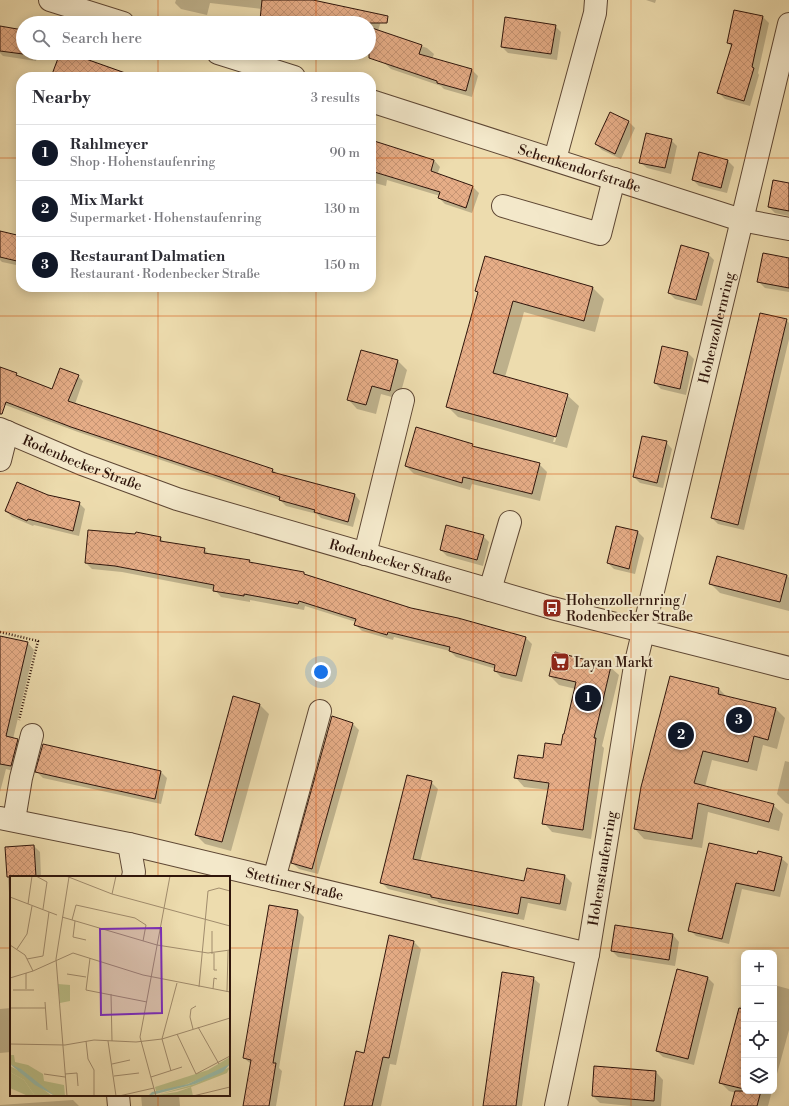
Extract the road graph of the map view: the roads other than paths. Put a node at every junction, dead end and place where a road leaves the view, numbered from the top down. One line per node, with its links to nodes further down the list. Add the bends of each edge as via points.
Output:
1 (50, 0): 3 (street)
2 (596, 0): 8 (street, via 593,20)
3 (101, 16)
4 (789, 24): 11 (street, Hohenzollernring)
5 (240, 60): 6 (street)
6 (278, 72)
7 (376, 103): 8 (street, Schenkendorfstraße)
8 (555, 160): 9 (street, Schenkendorfstraße)
9 (614, 179): 10 (street, via 600,234); 11 (street, Schenkendorfstraße)
10 (503, 206)
11 (741, 220): 12 (street, Schenkendorfstraße); 19 (street, Hohenzollernring)
12 (789, 229)
13 (403, 400): 17 (street)
14 (4, 431): 15 (street); 17 (street, Rodenbecker Straße, via 82,464 177,499)
15 (0, 460)
16 (510, 522): 18 (street)
17 (365, 554): 18 (street, Rodenbecker Straße)
18 (490, 590): 19 (street, Rodenbecker Straße)
19 (643, 631): 20 (street, Rodenbecker Straße); 27 (street, Hohenstaufenring, via 635,666)
20 (789, 668)
21 (320, 711): 26 (street)
22 (25, 730): 23 (street, via 20,778)
23 (7, 819): 24 (street, Stettiner Straße)
24 (129, 844): 25 (street); 26 (street, Stettiner Straße)
25 (133, 876)
26 (274, 879): 27 (street, Stettiner Straße)
27 (588, 954): 30 (street, Hohenstaufenring)
28 (118, 1096): 29 (street)
29 (119, 1106)
30 (556, 1106)

